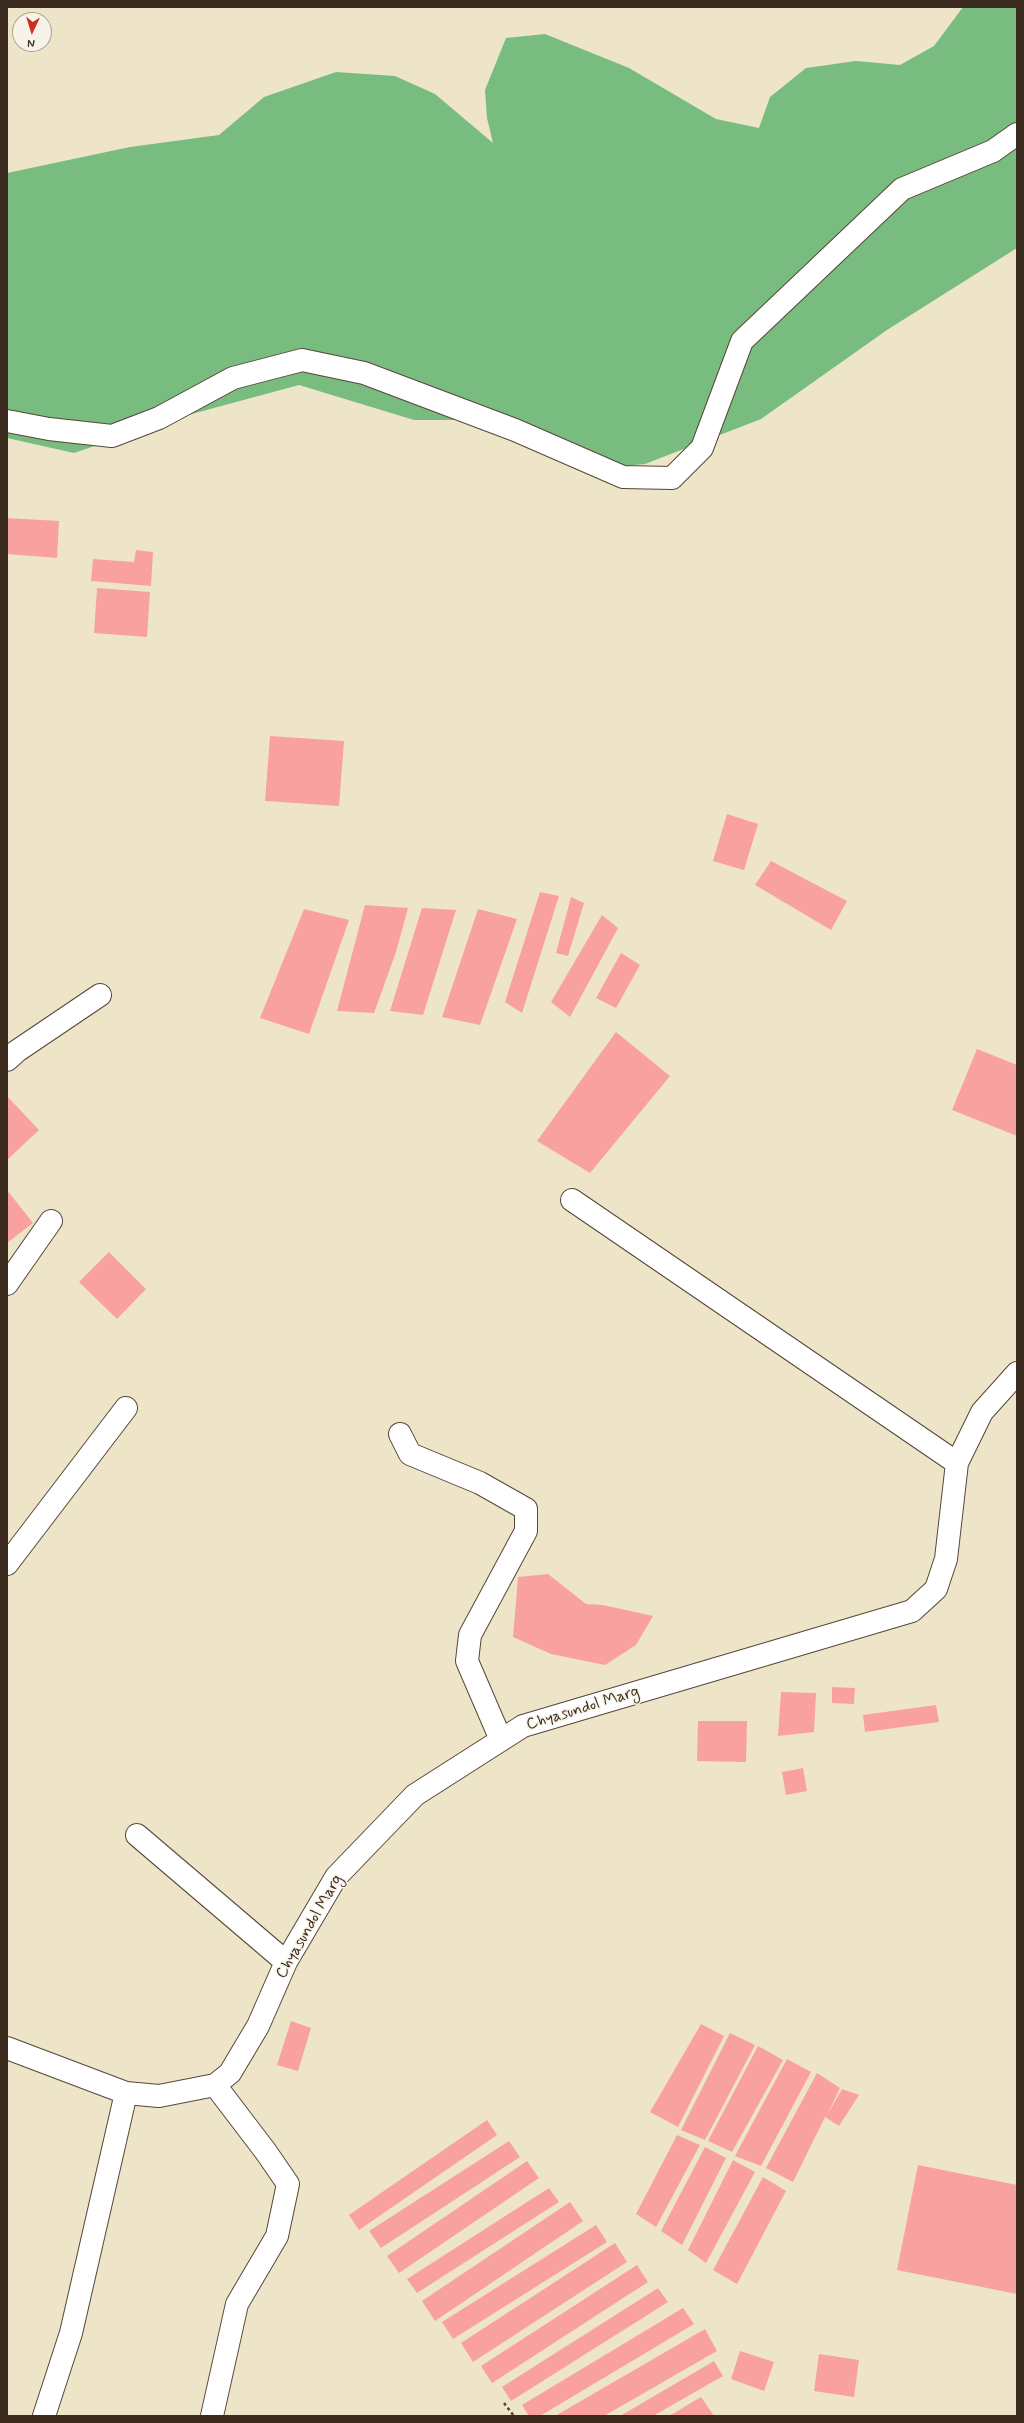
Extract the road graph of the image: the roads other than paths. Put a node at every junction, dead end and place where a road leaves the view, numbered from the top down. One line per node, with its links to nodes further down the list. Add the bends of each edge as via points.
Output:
1 (1017, 134): 2 (street, via 994,151 902,189 742,341 702,448 672,478 623,477 515,430 364,373 302,360 233,378 159,418 112,436)
2 (7, 421)
3 (100, 995): 4 (street)
4 (7, 1060)
5 (572, 1200): 11 (street)
6 (50, 1221): 7 (street)
7 (7, 1284)
8 (1017, 1373): 11 (street, Chyasundol Marg, via 982,1412)
9 (126, 1408): 12 (street)
10 (400, 1434): 13 (street, via 410,1454 480,1483 526,1509 526,1531 470,1636 467,1661)
11 (957, 1463): 13 (street, Chyasundol Marg, via 946,1559 936,1589 912,1611 523,1726)
12 (7, 1564)
13 (501, 1740): 15 (street, Chyasundol Marg, via 415,1795 336,1877)
14 (137, 1835): 15 (street)
15 (286, 1962): 17 (street, Chyasundol Marg, via 258,2026 230,2073)
16 (7, 2048): 18 (street)
17 (216, 2085): 18 (street, via 159,2096); 20 (street, via 288,2184 277,2236 237,2304)
18 (126, 2093): 19 (street, via 71,2332)
19 (44, 2416)
20 (212, 2416)

